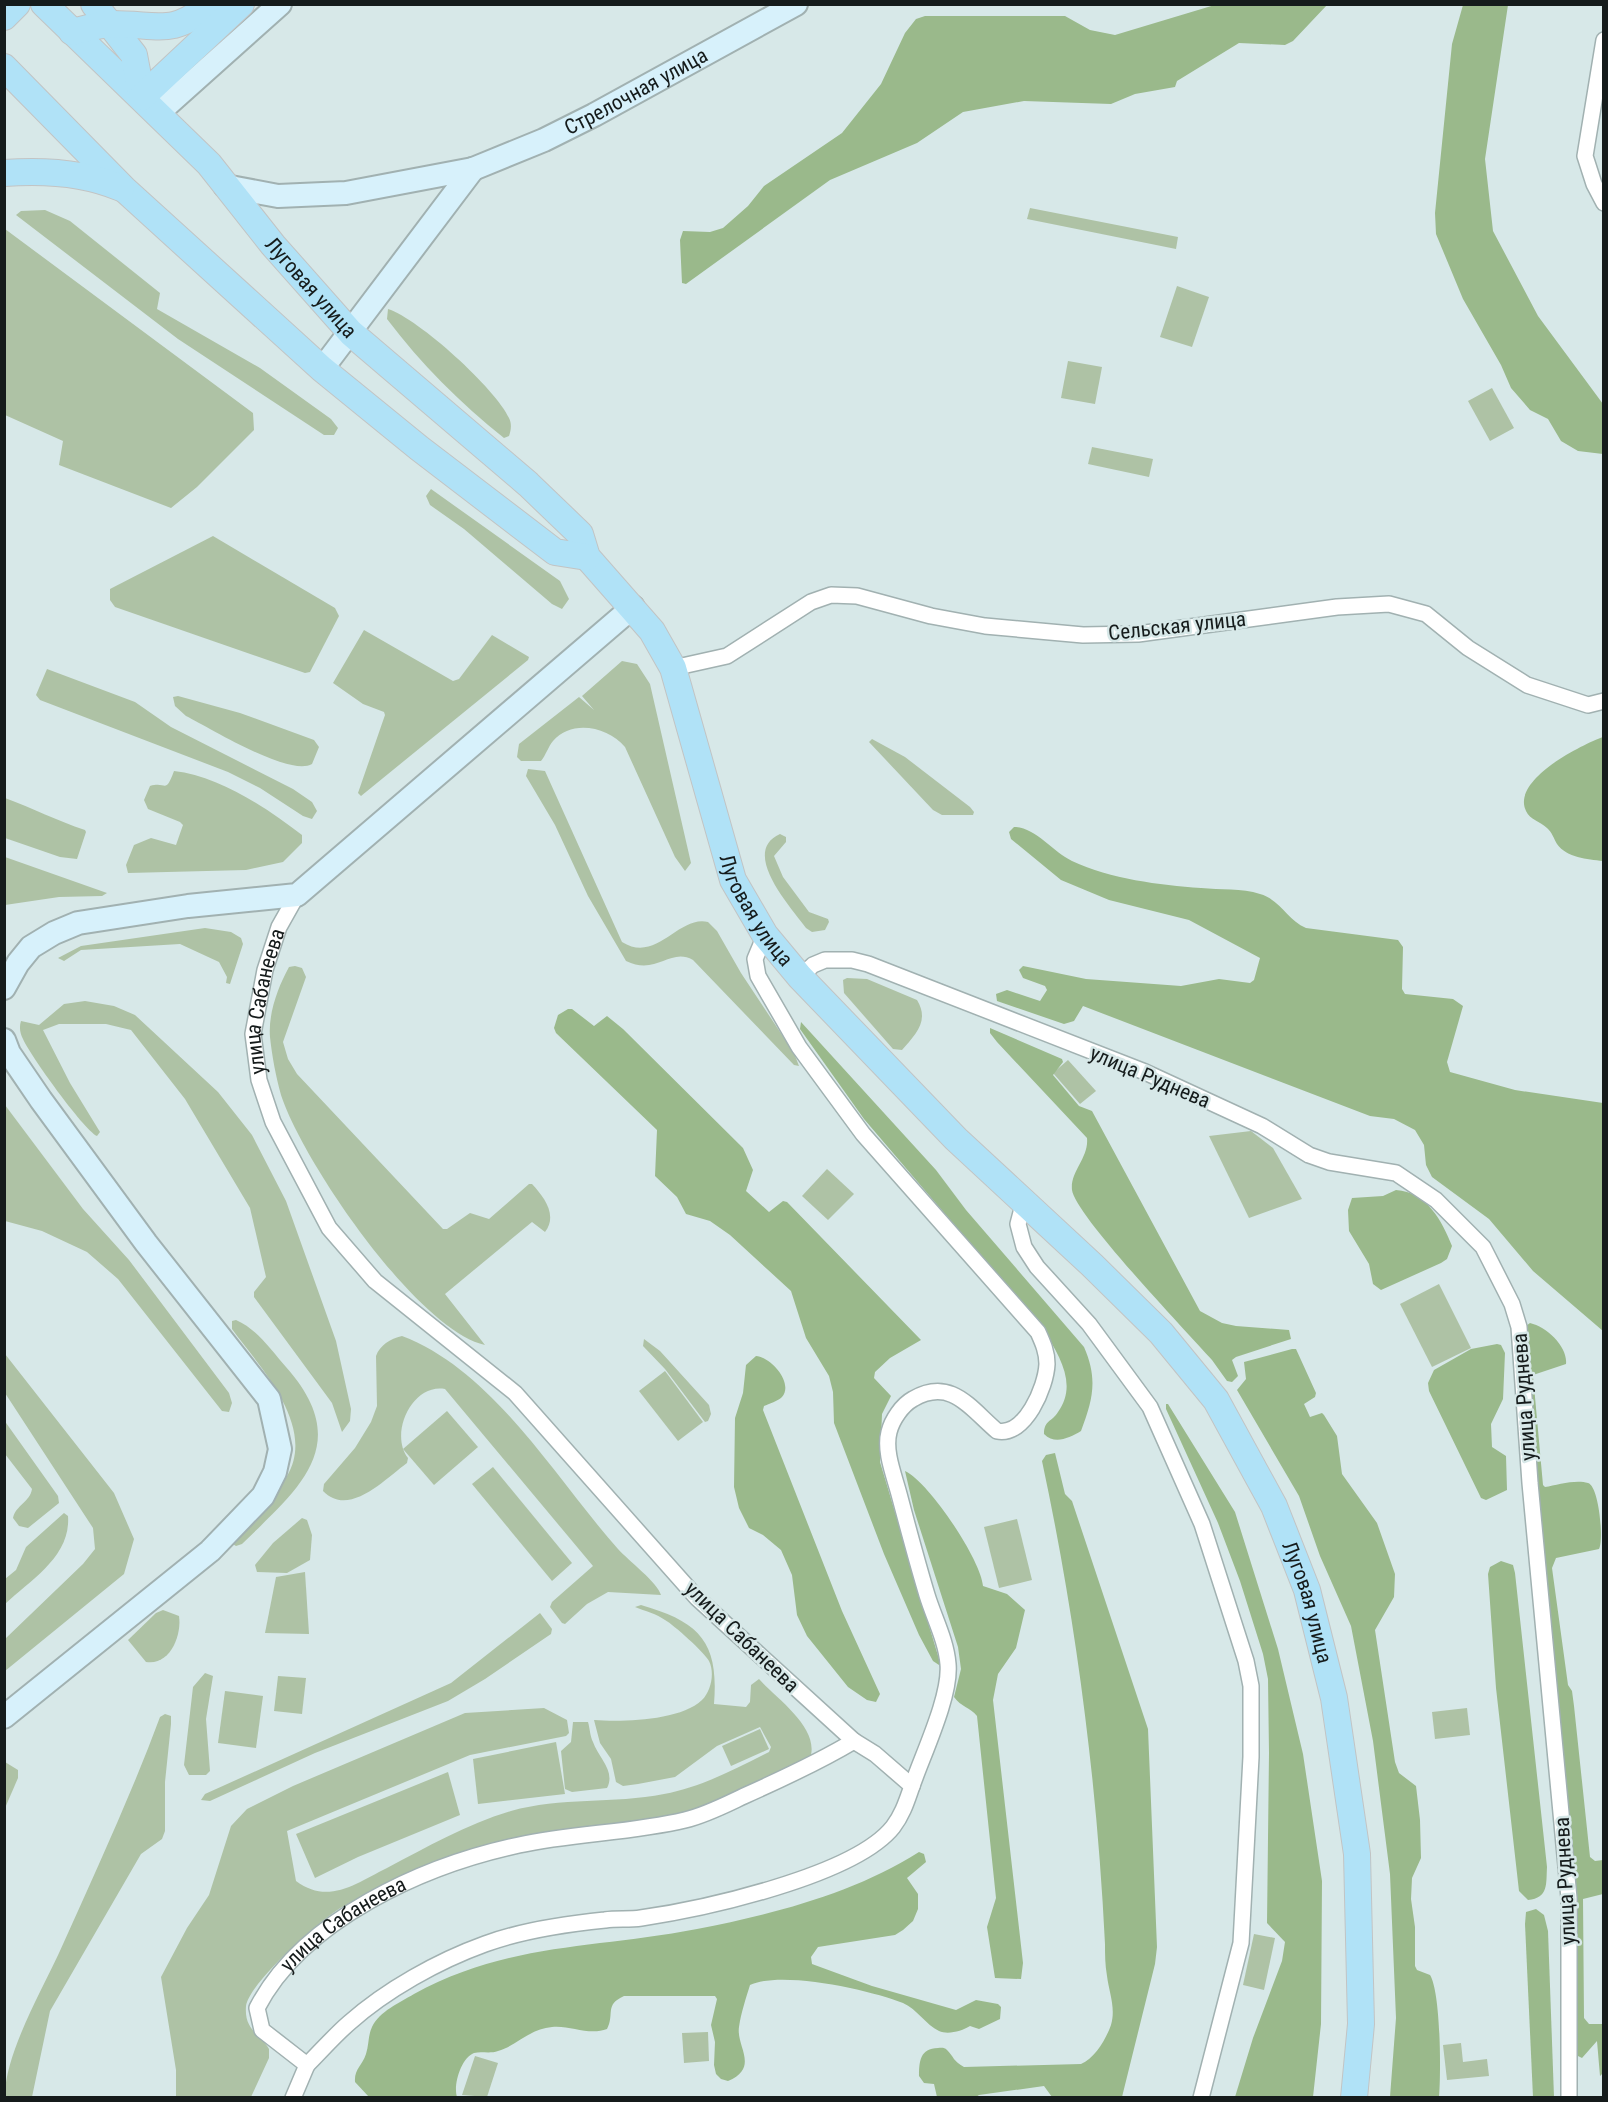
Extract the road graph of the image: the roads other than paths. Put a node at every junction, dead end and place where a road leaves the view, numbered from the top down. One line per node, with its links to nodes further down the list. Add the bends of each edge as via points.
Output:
1 (17, 4): 8 (main road)
2 (44, 4): 10 (main road, Луговая улица)
3 (94, 4): 9 (main road)
4 (211, 4): 9 (main road, via 181,25 164,28)
5 (241, 4): 13 (main road)
6 (280, 4): 13 (street)
7 (796, 4): 14 (street, Стрелочная улица, via 544,140)
8 (4, 16)
9 (111, 24): 10 (main road); 13 (main road, via 134,55)
10 (72, 32): 13 (main road, Луговая улица)
11 (1604, 40): 18 (street, via 1585,156)
12 (4, 67): 17 (main road)
13 (149, 105): 16 (main road, Луговая улица)
14 (472, 169): 16 (street, Стрелочная улица, via 346,193 278,196); 19 (street)
15 (4, 173): 17 (main road, via 43,170 104,181)
16 (225, 186): 19 (main road, Луговая улица)
17 (124, 189): 20 (main road)
18 (1604, 203)
19 (351, 333): 20 (street); 21 (main road, Луговая улица, via 541,496 580,534)
20 (321, 369): 21 (main road, via 555,552)
21 (587, 557): 22 (main road, Луговая улица)
22 (633, 607): 23 (main road, Луговая улица); 25 (street, улица Сабанеева)
23 (673, 668): 24 (street, Сельская улица, via 727,656 811,603 831,595 857,597 985,626 1083,635 1138,634 1338,607 1389,604 1426,614 1468,648 1527,685 1588,705); 26 (main road, Луговая улица, via 733,880)
24 (1604, 701)
25 (297, 895): 28 (street, улица Сабанеева, via 78,923 31,947); 32 (street, улица Сабанеева, via 279,927 265,970 253,1034 259,1080 273,1122 329,1228 375,1281 515,1393 697,1598)
26 (765, 936): 27 (main road, Луговая улица); 33 (street, via 755,959 758,976 799,1047 863,1134 1038,1332 1046,1351 1047,1367 1040,1391 1029,1412 1012,1429 997,1431 953,1393 942,1390 910,1400 888,1433 890,1461 949,1666 942,1700)
27 (800, 977): 30 (main road, Луговая улица, via 956,1139); 38 (street, улица Руднева, via 820,962 852,960 956,997 1145,1072 1262,1126 1309,1155 1396,1173 1436,1200 1483,1247 1512,1304 1519,1327 1569,1898)
28 (4, 988)
29 (4, 1040): 31 (street, via 41,1100 146,1244 269,1399 280,1449 275,1472 263,1496 210,1551)
30 (1023, 1201): 36 (street, via 1018,1224 1024,1247 1089,1324 1150,1407 1202,1524 1251,1686 1241,1943); 37 (main road, Луговая улица, via 1161,1333 1216,1400 1274,1506 1307,1590 1334,1698 1357,1854 1361,2024)
31 (4, 1717)
32 (854, 1741): 33 (street); 34 (street, улица Сабанеева, via 786,1778 686,1820 521,1844 458,1860 391,1891 332,1925 285,1967 256,2008 262,2030)
33 (912, 1786): 34 (street, via 893,1827 842,1862 714,1905 560,1926 486,1944 377,2002 349,2023)
34 (307, 2065): 35 (street)
35 (292, 2097)
36 (1201, 2097)
37 (1354, 2097)
38 (1569, 2097)

